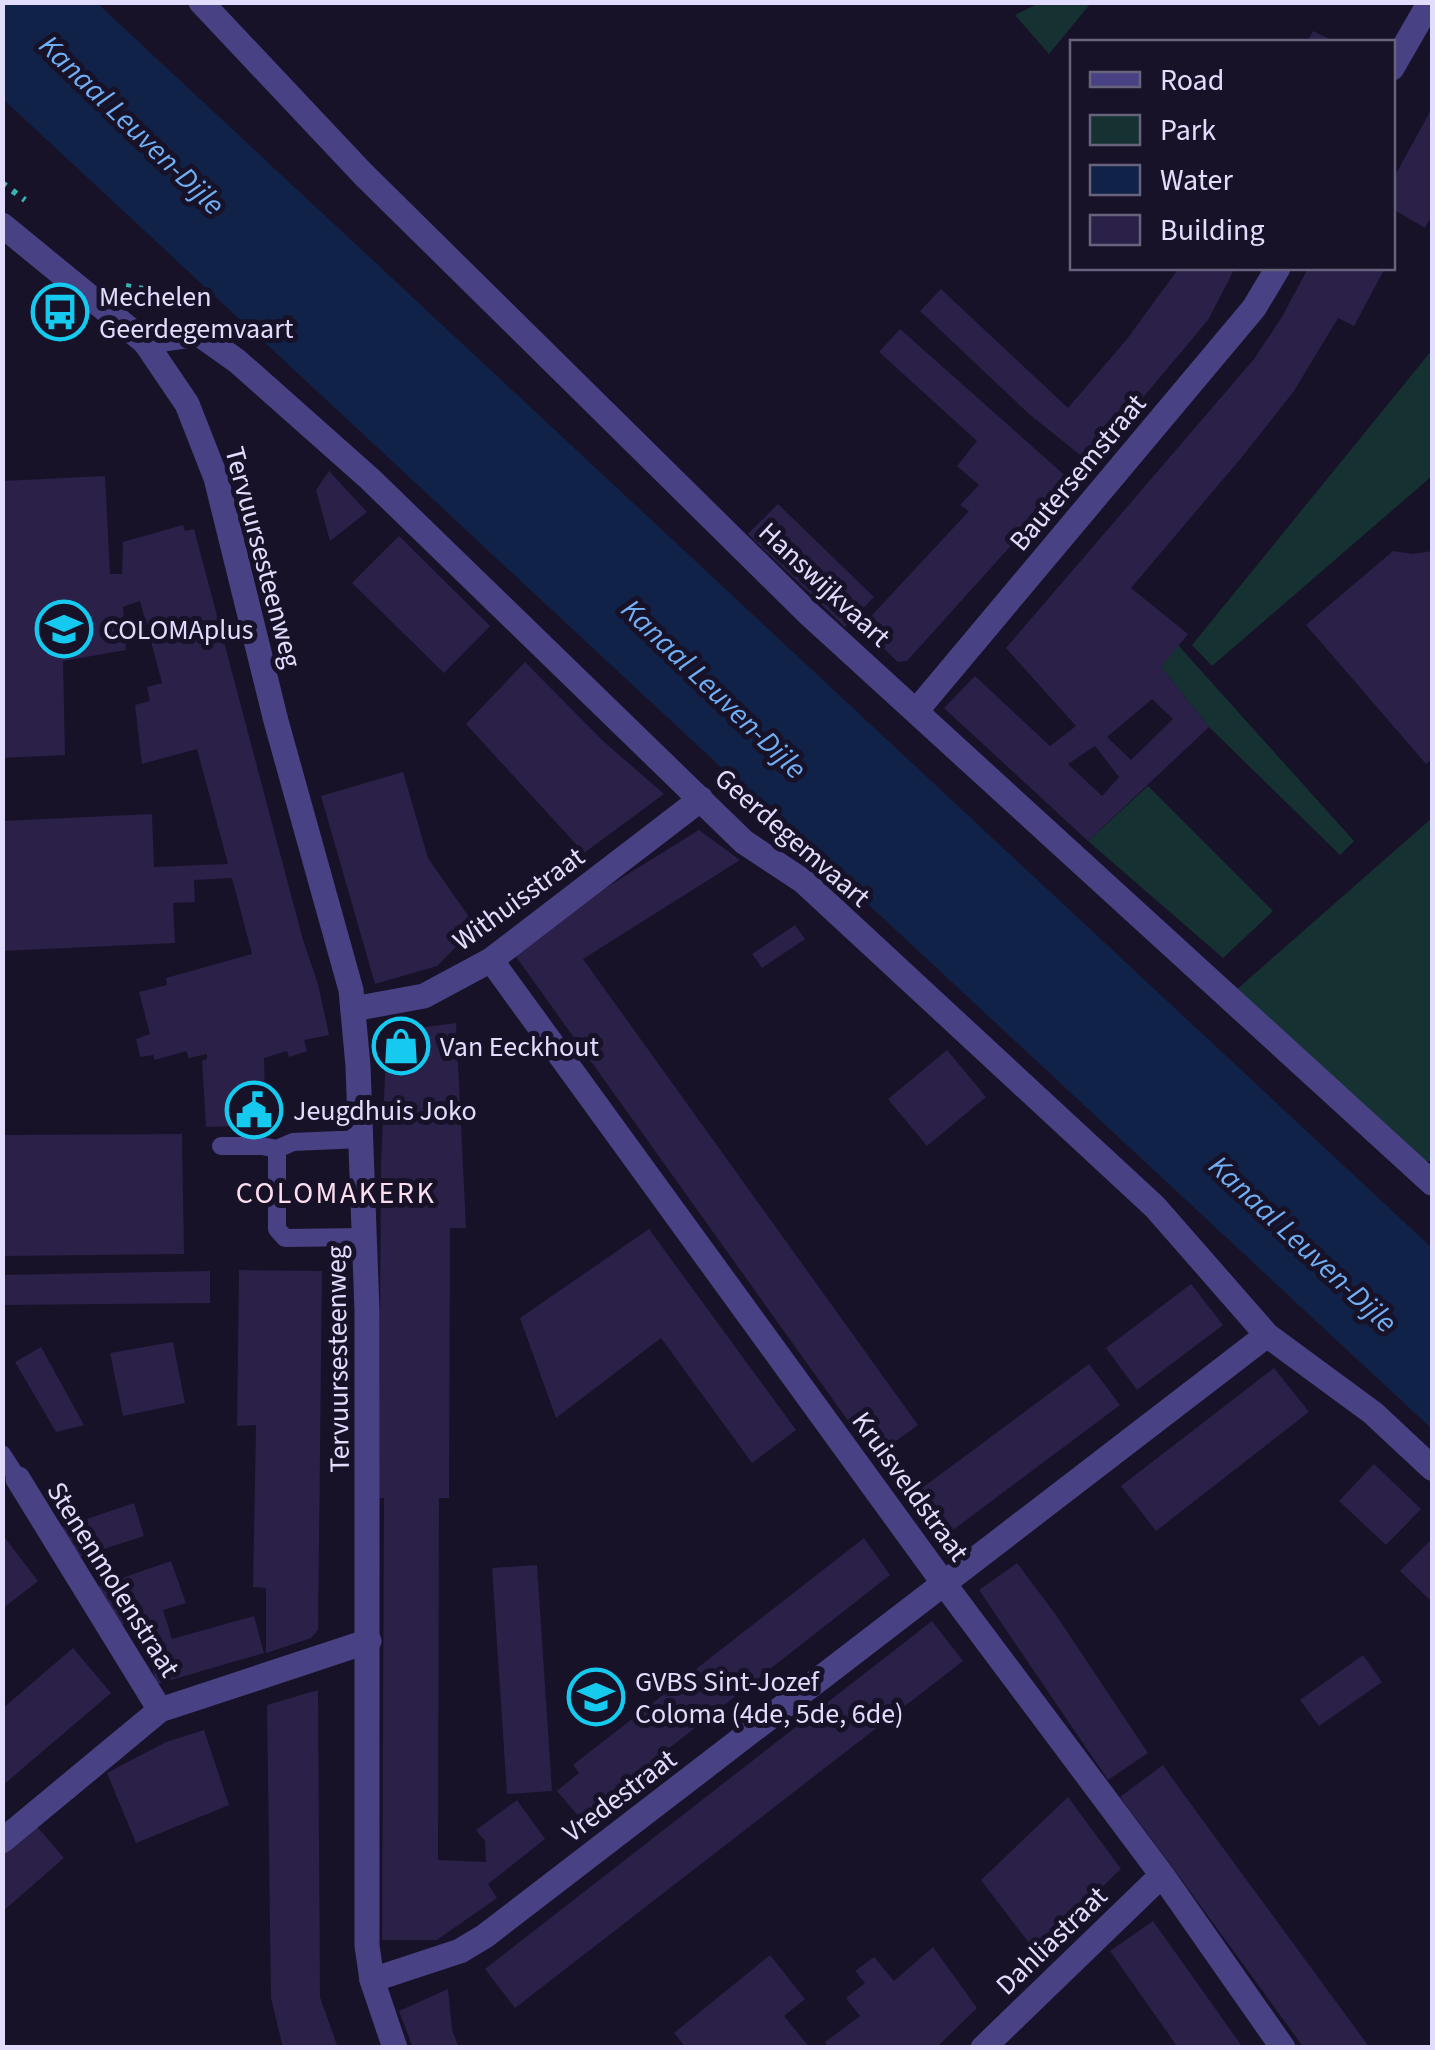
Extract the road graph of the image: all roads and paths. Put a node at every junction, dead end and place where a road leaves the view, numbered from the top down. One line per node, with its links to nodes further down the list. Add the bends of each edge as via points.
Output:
1 (201, 2): 9 (street, Hanswijkvaart, via 363,174 809,614)
2 (1430, 2): 3 (street)
3 (1395, 63)
4 (2, 225): 8 (street)
5 (1277, 270): 9 (street, Bautersemstraat, via 1254,308)
6 (127, 287): 7 (path)
7 (210, 309)
8 (145, 342): 10 (street, Geerdegemvaart, via 199,334 238,361); 12 (street, Tervuursesteenweg, via 187,404 216,478)
9 (916, 710): 16 (street, Hanswijkvaart)
10 (701, 799): 11 (street, Withuisstraat); 18 (street, Geerdegemvaart, via 744,842 803,882 1155,1207)
11 (491, 960): 12 (street, Withuisstraat, via 424,996); 22 (street, Kruisveldstraat)
12 (353, 1009): 13 (street, Tervuursesteenweg)
13 (361, 1139): 15 (lane, via 292,1142); 17 (street, Tervuursesteenweg)
14 (221, 1146): 15 (lane)
15 (277, 1149): 17 (lane, via 277,1229 285,1238)
16 (1432, 1183)
17 (365, 1237): 23 (street, Tervuursesteenweg)
18 (1267, 1335): 20 (street, Geerdegemvaart, via 1373,1413); 22 (street, Vredestraat)
19 (2, 1454): 21 (lane)
20 (1432, 1468)
21 (18, 1479): 24 (street, Stenenmolenstraat)
22 (945, 1584): 26 (street, Kruisveldstraat); 27 (street, Vredestraat, via 484,1936 460,1951)
23 (368, 1641): 24 (street, Stenenmolenstraat); 27 (street, Tervuursesteenweg)
24 (160, 1710): 25 (street, Stenenmolenstraat)
25 (2, 1841)
26 (1162, 1875): 29 (street, Dahliastraat); 30 (street, Kruisveldstraat)
27 (372, 1980): 28 (street, Tervuursesteenweg)
28 (395, 2048)
29 (983, 2048)
30 (1283, 2048)

